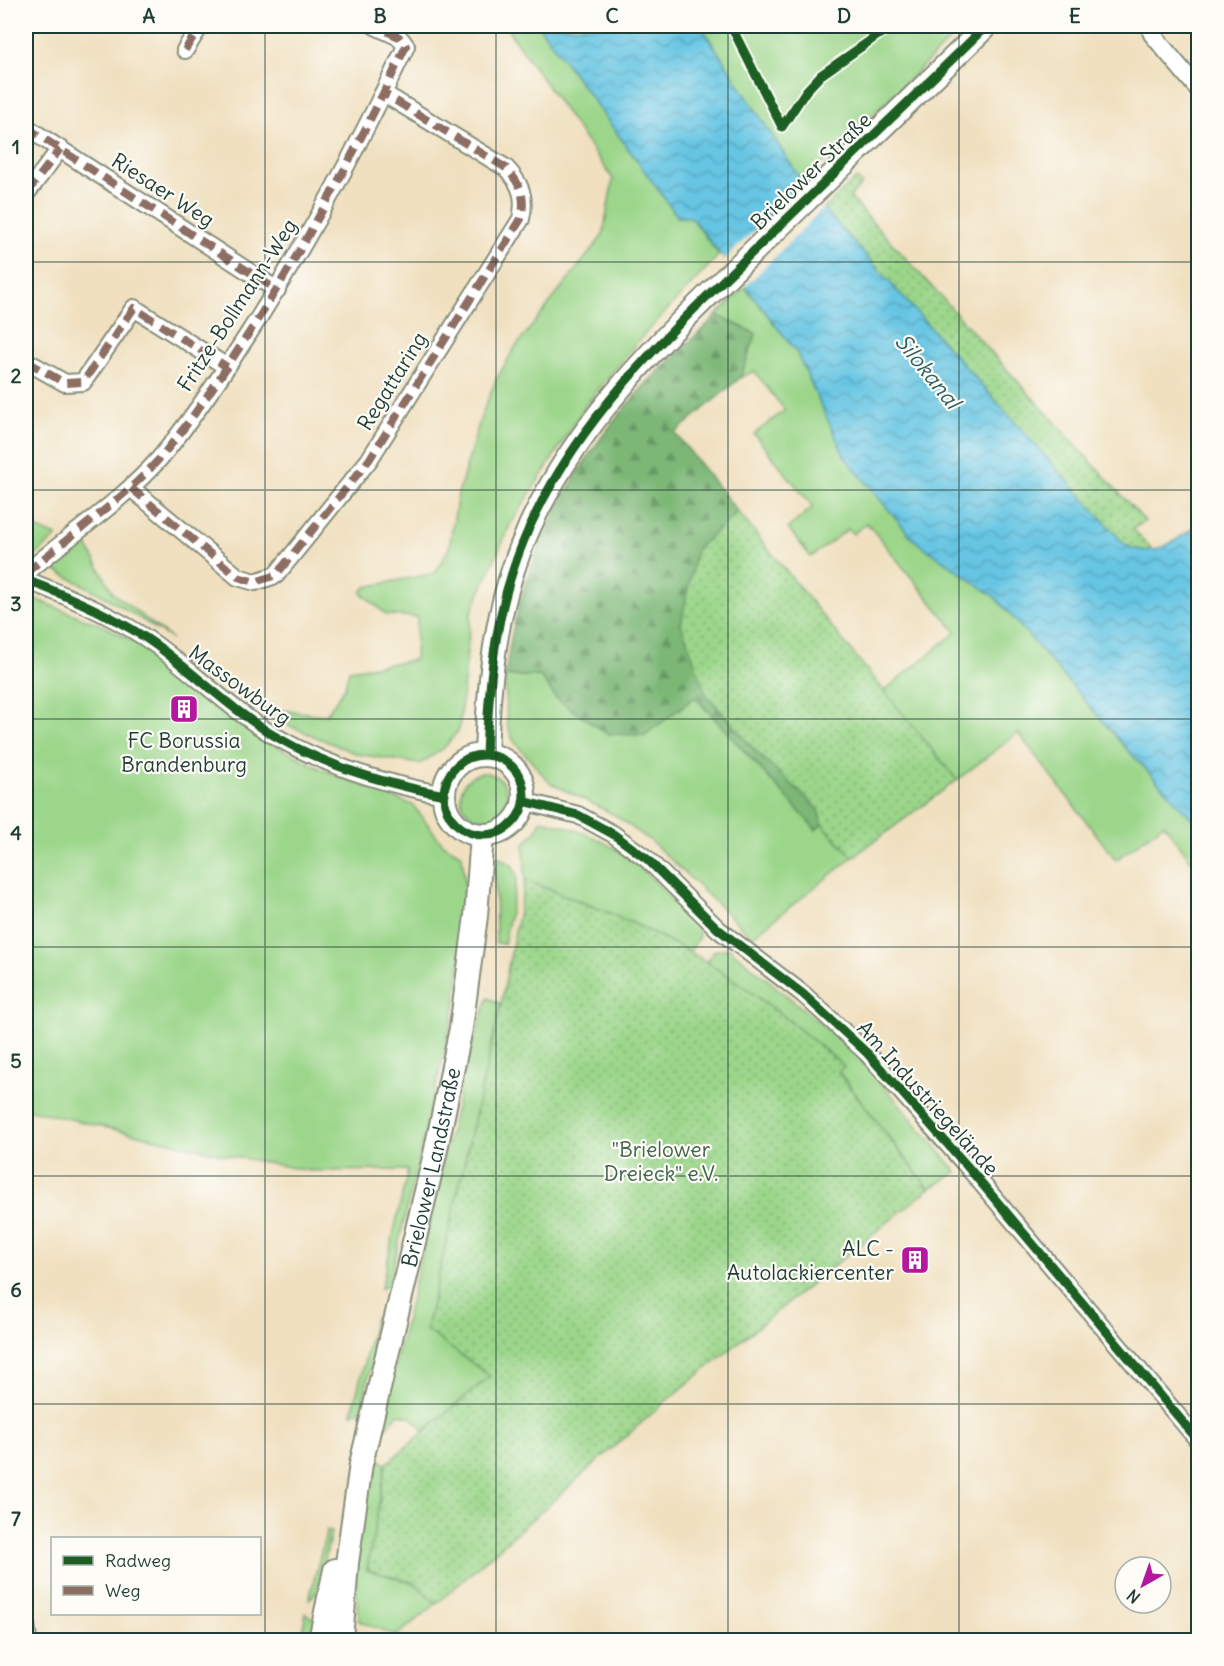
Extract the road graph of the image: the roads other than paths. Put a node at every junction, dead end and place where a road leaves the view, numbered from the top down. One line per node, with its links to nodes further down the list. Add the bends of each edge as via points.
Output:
1 (200, 26): 5 (street)
2 (375, 26): 7 (street, Fritze-Bollmann-Weg, via 399,37 406,46)
3 (986, 26): 17 (main road, Brielower Straße, via 661,342 600,410 575,446 530,526 498,620)
4 (1149, 26): 6 (street)
5 (185, 50)
6 (1198, 89)
7 (383, 93): 11 (street, Fritze-Bollmann-Weg, via 320,218); 14 (street, Regattaring, via 506,168 519,182 524,206 521,219 369,460 276,575 255,582 238,577)
8 (26, 127): 9 (street, Riesaer Weg)
9 (60, 149): 10 (street); 11 (street, Riesaer Weg)
10 (26, 194)
11 (277, 290): 13 (street, Fritze-Bollmann-Weg)
12 (26, 361): 13 (street, via 65,383 83,382 134,308)
13 (227, 366): 14 (street, Fritze-Bollmann-Weg, via 160,458)
14 (131, 488): 15 (street, Fritze-Bollmann-Weg)
15 (26, 573)
16 (26, 580): 18 (street, Massowburg, via 68,596 154,644 272,734 322,760 405,788)
17 (486, 755): 18 (main road, via 455,766); 19 (main road, via 506,762 514,770 523,789)
18 (445, 795): 20 (main road, via 451,818 466,831)
19 (523, 801): 20 (main road, via 513,822 493,834); 21 (street, Am Industriegelände, via 578,816 613,834 647,860 718,929 803,994 867,1053 975,1174)
20 (482, 835): 22 (main road, Brielower Landstraße, via 476,916 460,1028 435,1154)
21 (1198, 1440)
22 (354, 1496): 25 (main road, Brielower Landstraße, via 346,1516); 26 (main road, Brielower Landstraße)
23 (26, 1624): 24 (street)
24 (28, 1641)
25 (320, 1641)
26 (341, 1641)

